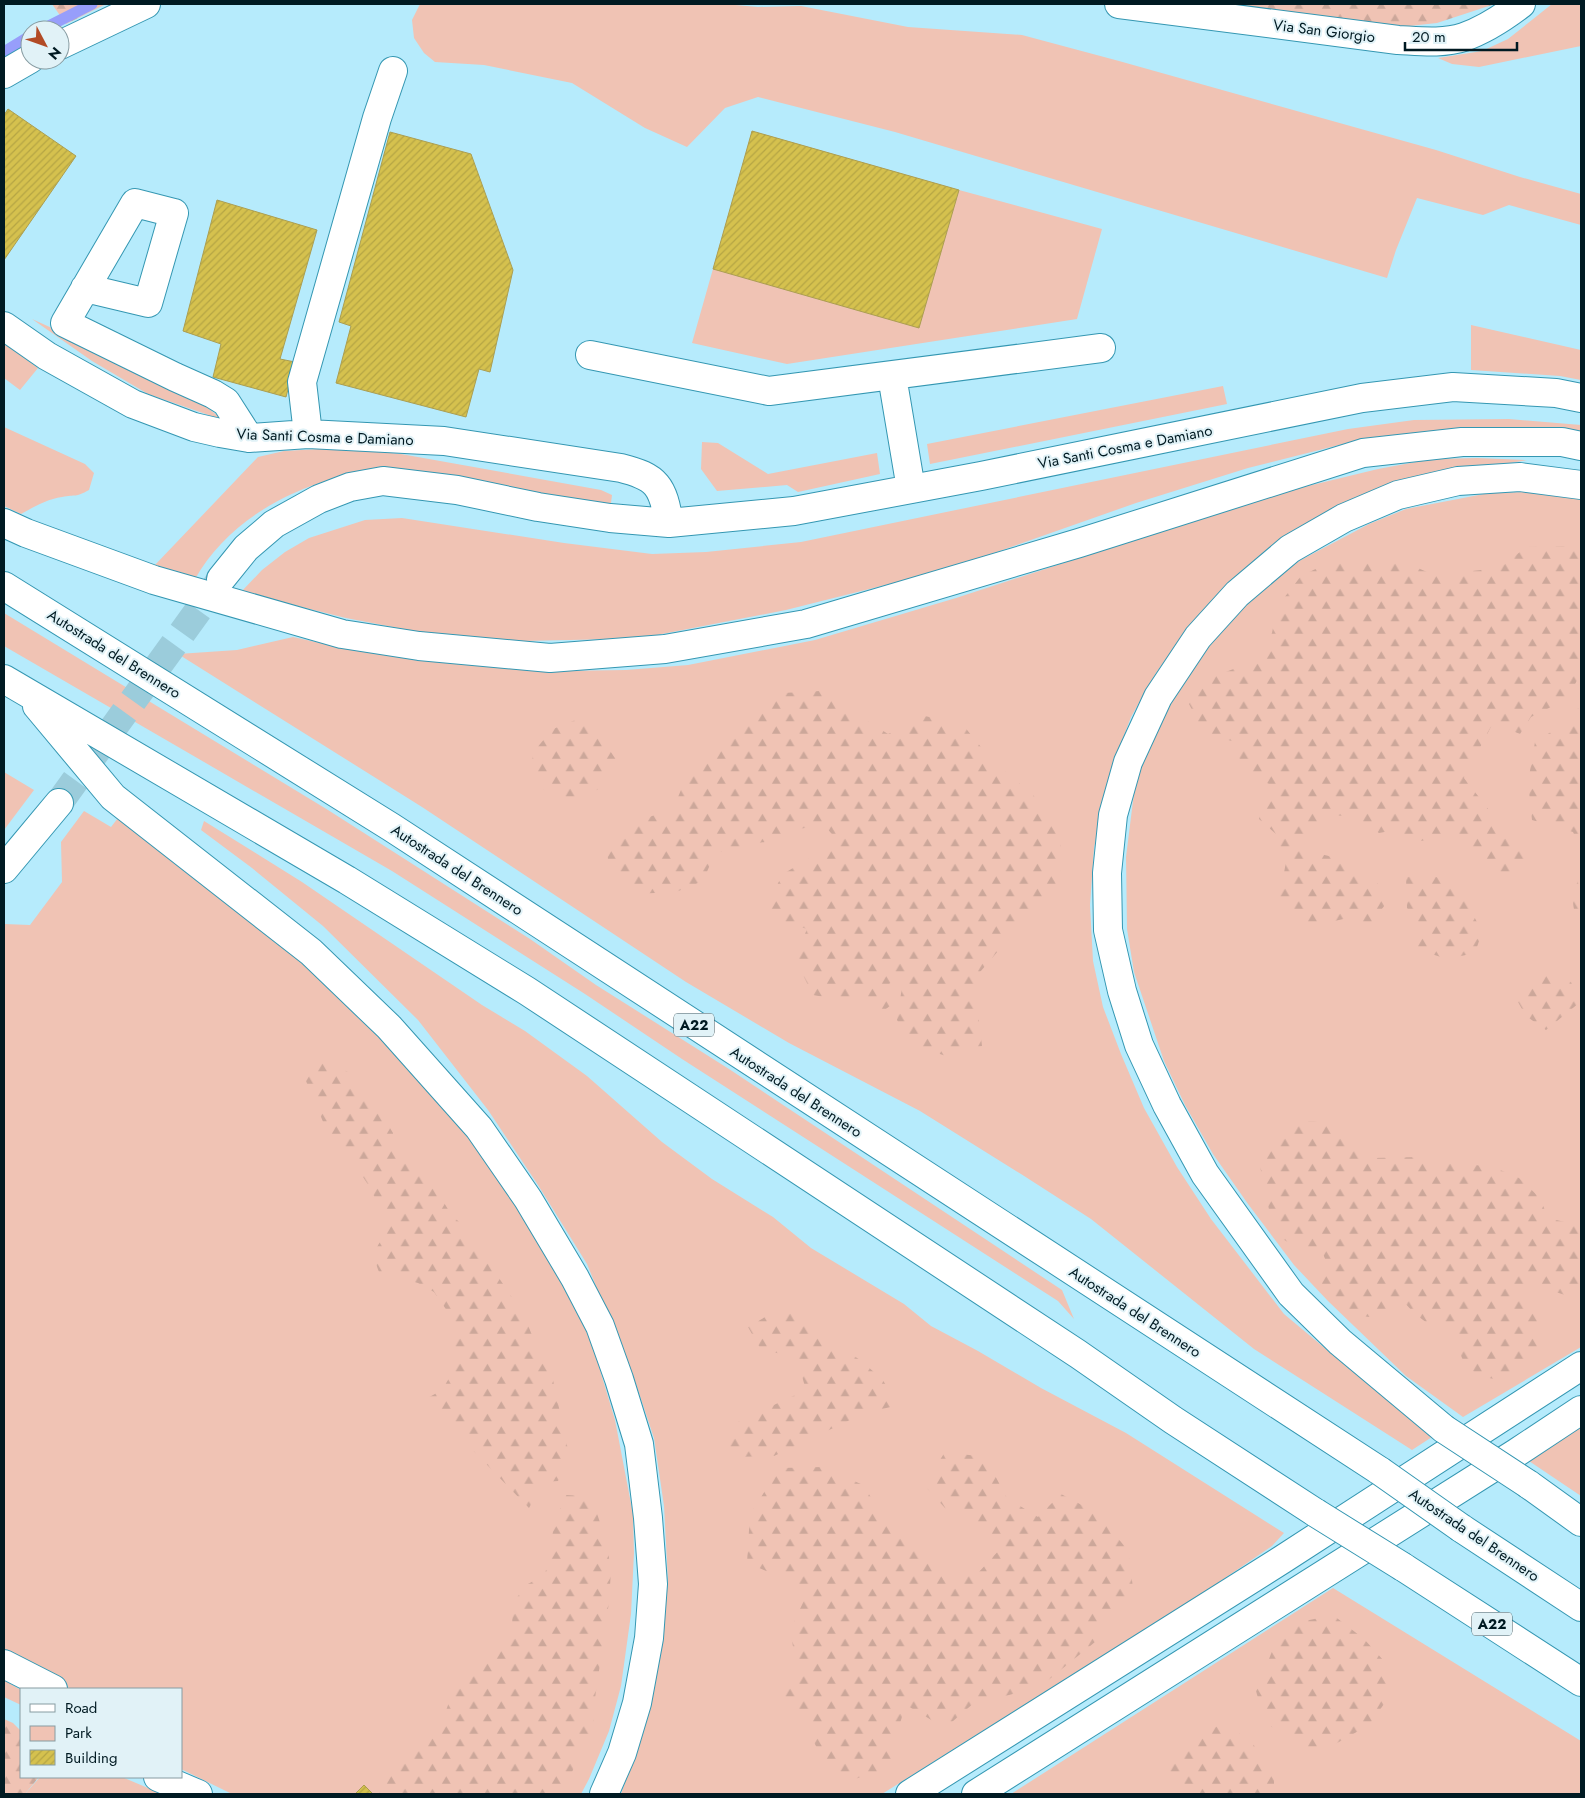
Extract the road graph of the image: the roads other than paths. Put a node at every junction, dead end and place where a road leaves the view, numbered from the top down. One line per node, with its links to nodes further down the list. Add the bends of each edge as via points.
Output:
1 (146, 4): 4 (main road)
2 (1119, 4): 3 (main road, Via San Giorgio, via 1423,41 1463,37)
3 (1521, 4)
4 (70, 40)
5 (20, 65): 7 (main road)
6 (392, 71): 14 (main road, via 302,382)
7 (4, 74)
8 (86, 288): 15 (main road, via 65,323 226,402)
9 (4, 326): 15 (main road, Via Santi Cosma e Damiano, via 47,356 133,404 194,426)
10 (1101, 348): 12 (main road)
11 (590, 355): 12 (main road, via 769,391)
12 (892, 376): 18 (main road)
13 (1581, 398): 18 (main road, Via Santi Cosma e Damiano, via 1556,393 1453,387 1362,398)
14 (308, 434): 15 (main road, Via Santi Cosma e Damiano); 20 (main road, Via Santi Cosma e Damiano, via 444,441 642,473 663,494)
15 (250, 438)
16 (1581, 446): 19 (main road, via 1562,442 1462,442 1363,453 1079,543 806,624 665,649 550,658 418,646 342,634 154,580)
17 (1581, 485): 28 (main road, bridge, via 1520,477 1458,480 1398,495 1344,518 1290,549 1237,594 1198,637 1158,697 1128,762 1113,815 1107,873 1108,930 1122,991 1140,1045 1167,1105 1205,1174 1291,1294 1340,1342 1444,1429)
18 (911, 489): 20 (main road, Via Santi Cosma e Damiano, via 794,511)
19 (4, 523)
20 (669, 523): 21 (main road, Via Santi Cosma e Damiano, via 601,517 458,490 384,481 350,487 319,499 274,524 246,548)
21 (221, 578)
22 (4, 586): 29 (main road, Autostrada del Brennero / A22, bridge, via 400,832 1380,1471)
23 (15, 685): 31 (main road, A22, bridge, via 347,880 527,991 980,1288 1173,1420); 35 (main road, via 112,797 311,952 389,1027 479,1128 528,1199 575,1278 600,1326 639,1444 653,1584 649,1638 637,1703 622,1753)
24 (59, 803): 25 (main road)
25 (4, 869)
26 (1581, 1366): 36 (main road, via 1291,1554)
27 (1581, 1410): 37 (main road)
28 (1581, 1522)
29 (1581, 1606)
30 (4, 1664): 32 (main road)
31 (1581, 1682)
32 (50, 1688)
33 (160, 1778): 34 (main road)
34 (198, 1794)
35 (604, 1794)
36 (910, 1794)
37 (976, 1794)

